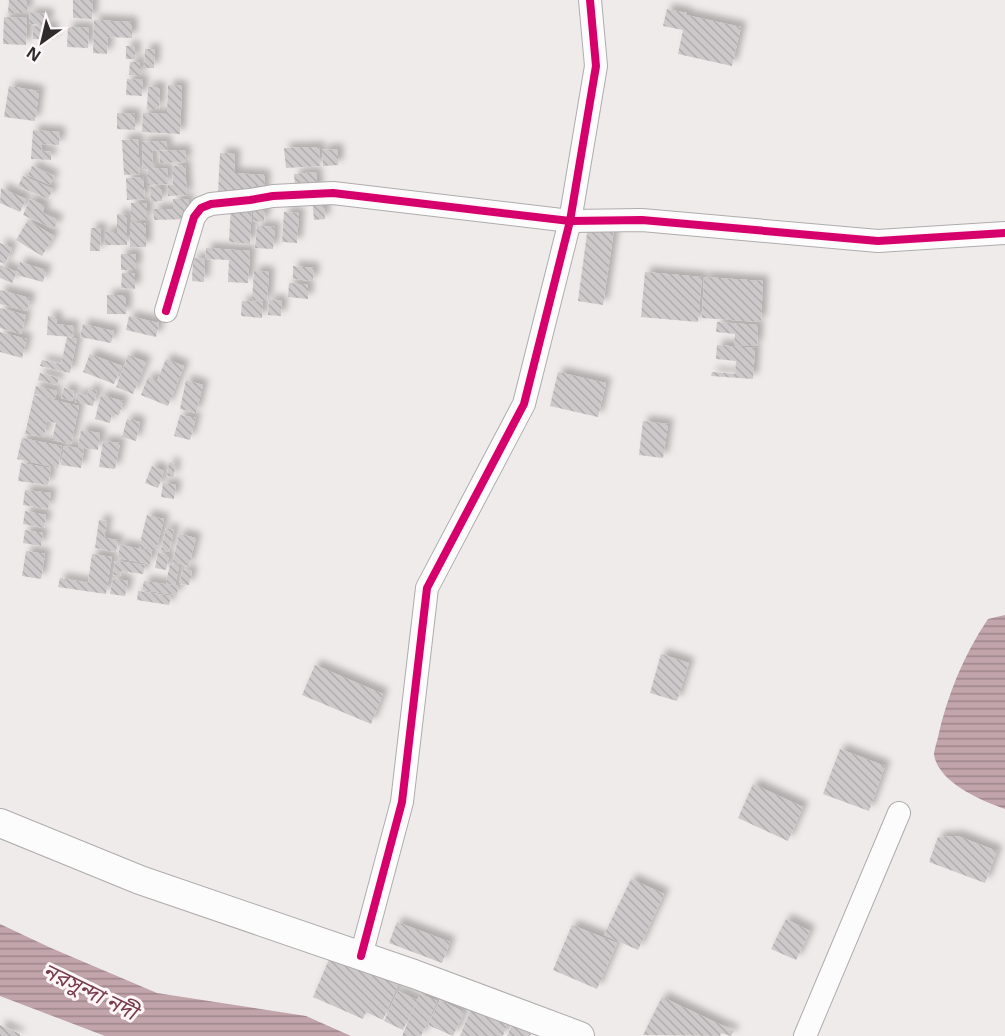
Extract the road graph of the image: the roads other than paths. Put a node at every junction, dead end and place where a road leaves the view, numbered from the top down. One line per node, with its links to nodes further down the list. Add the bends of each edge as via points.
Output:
1 (590, 0): 2 (street, via 596,66)
2 (570, 220): 3 (street, via 642,220 878,241); 4 (street, via 333,193 206,205 194,217); 7 (street, via 524,404 427,588 402,802)
3 (1005, 233)
4 (166, 311)
5 (899, 813): 9 (street)
6 (0, 823): 7 (main road, via 140,880)
7 (361, 956): 8 (main road)
8 (579, 1036)
9 (805, 1036)

